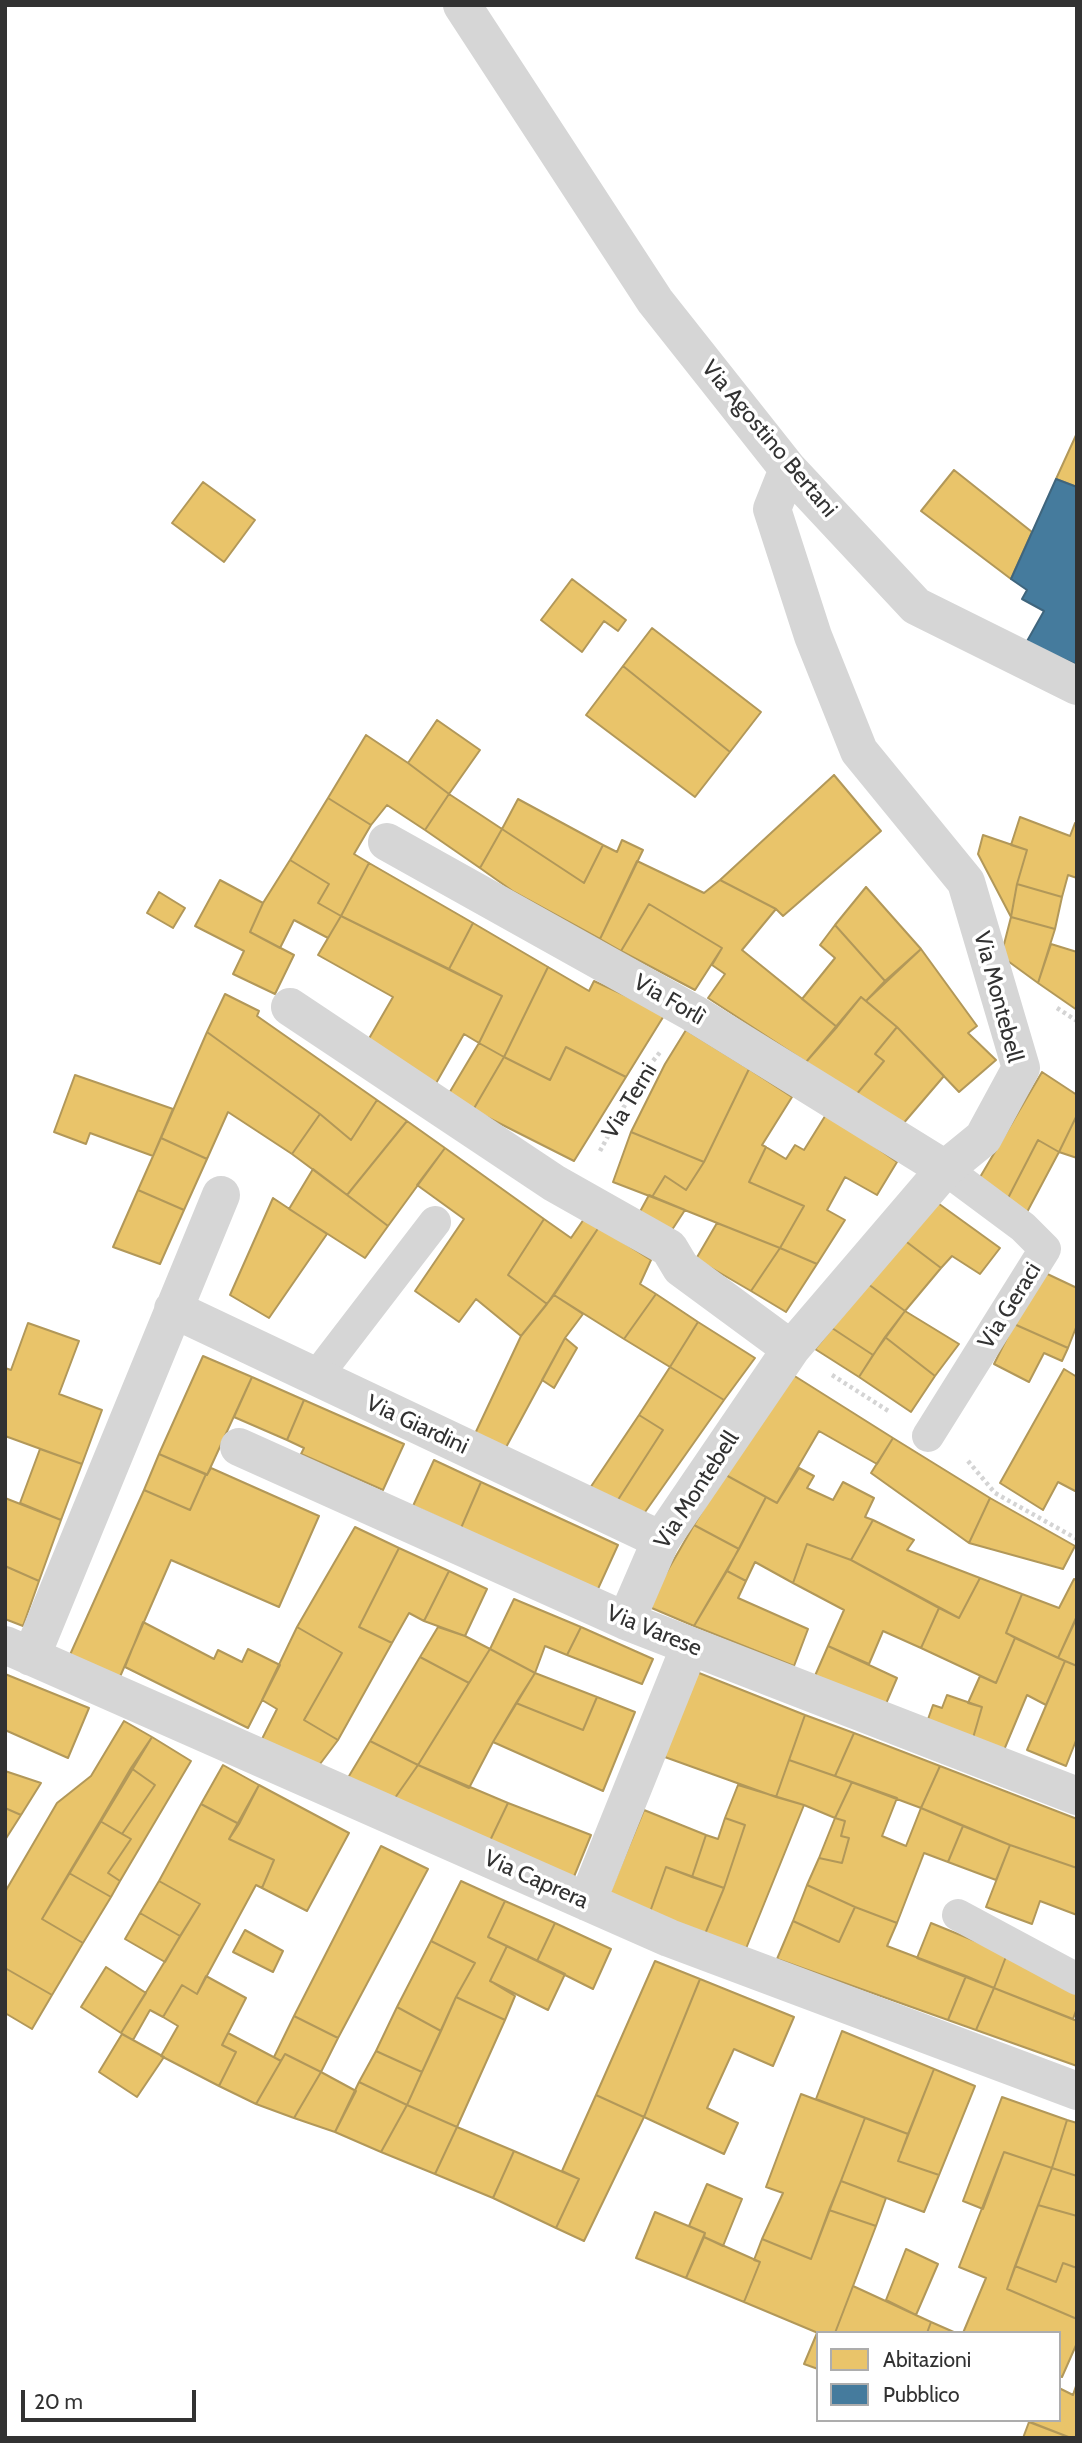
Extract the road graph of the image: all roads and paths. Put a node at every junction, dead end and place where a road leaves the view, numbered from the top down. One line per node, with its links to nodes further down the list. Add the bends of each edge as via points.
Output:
1 (462, 5): 2 (street, Via Agostino Bertani, via 656,301)
2 (788, 469): 3 (street, Via Agostino Bertani, via 916,606); 7 (street, Via Montebell, via 772,509 813,636 859,751 966,882 1021,1068 983,1138)
3 (1077, 686)
4 (387, 842): 6 (street, Via Forlì)
5 (290, 1007): 8 (street)
6 (693, 1013): 7 (street, Via Forlì); 8 (path, Via Terni, via 640,1077)
7 (945, 1169): 12 (street, Via Montebell); 14 (lane, Via Geraci, via 1045,1249)
8 (576, 1194): 12 (street, via 669,1248 681,1268)
9 (221, 1195): 11 (street)
10 (435, 1222): 13 (lane)
11 (173, 1309): 13 (street, Via Giardini); 19 (street)
12 (791, 1349): 16 (street, Via Montebell)
13 (316, 1377): 16 (street, Via Giardini)
14 (928, 1436)
15 (239, 1447): 17 (street, Via Varese)
16 (661, 1540): 17 (street, Via Montebell)
17 (626, 1621): 18 (street, Via Varese)
18 (690, 1646): 20 (street, Via Varese); 21 (street)
19 (18, 1651): 21 (street, Via Caprera)
20 (1077, 1796)
21 (586, 1902): 24 (street, Via Caprera, via 669,1938)
22 (958, 1915): 23 (lane)
23 (1077, 1979)
24 (1077, 2091)

